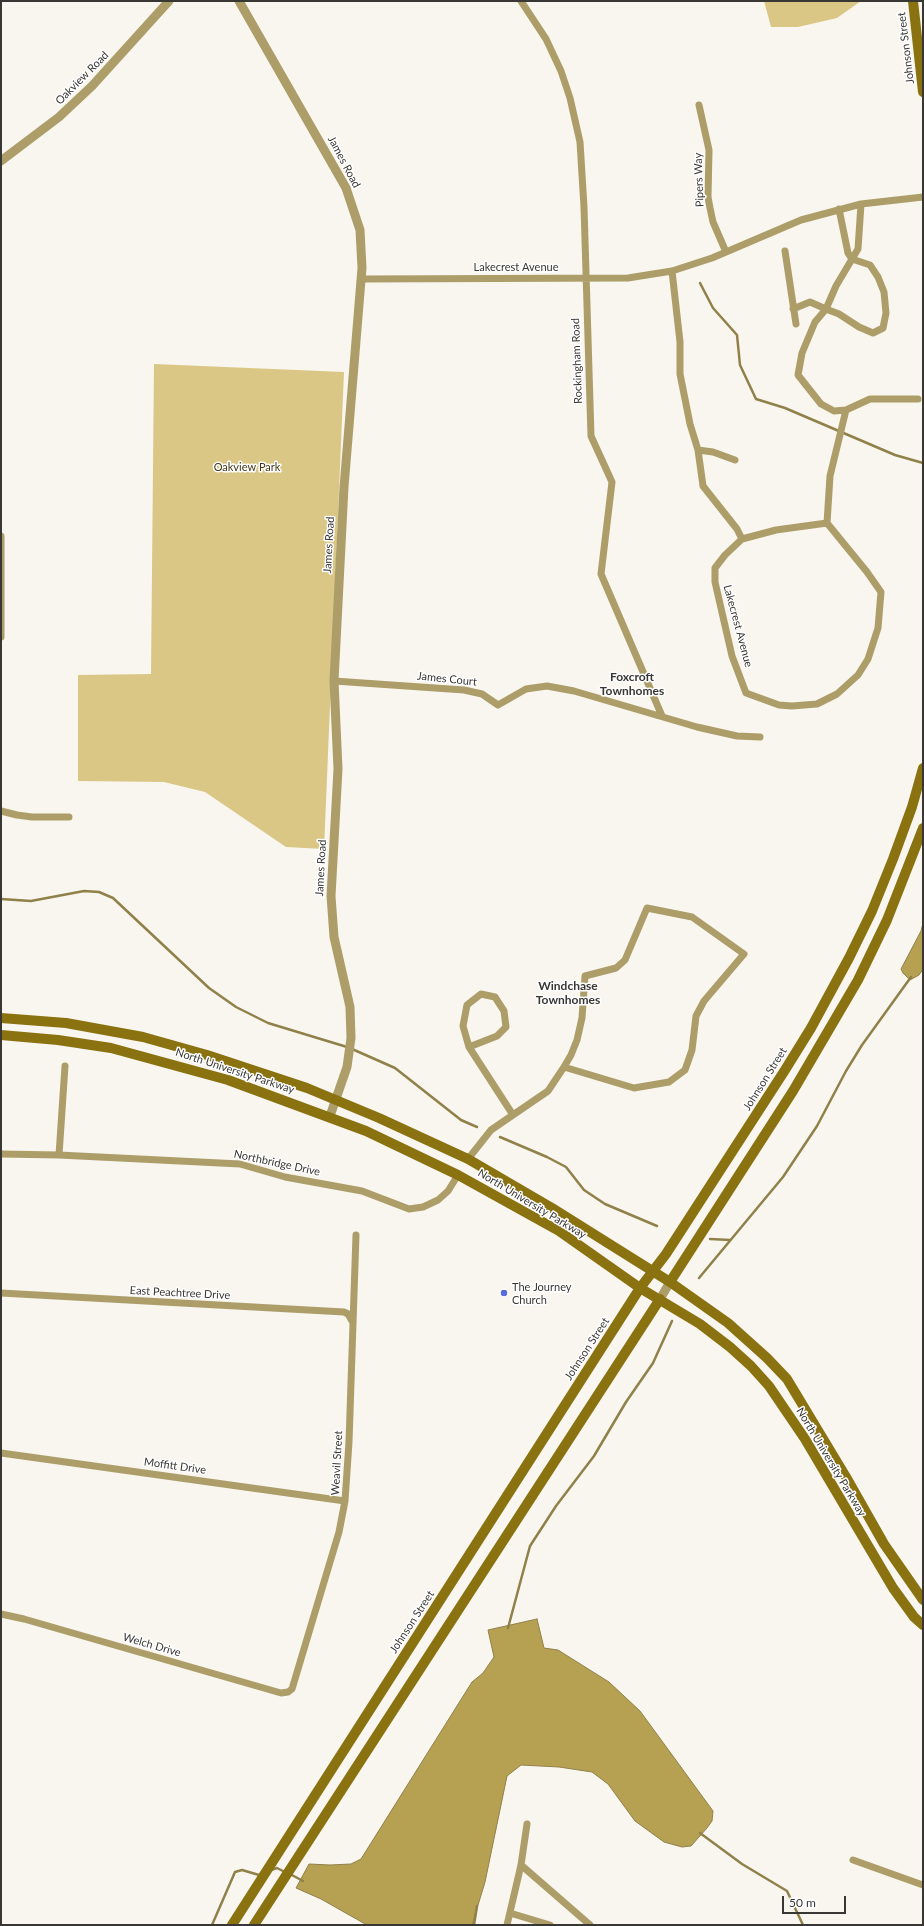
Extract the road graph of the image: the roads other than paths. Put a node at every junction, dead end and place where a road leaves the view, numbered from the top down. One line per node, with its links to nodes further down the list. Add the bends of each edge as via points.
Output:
1 (169, 1): 7 (street, Oakview Road, via 101,77 59,117)
2 (239, 1): 16 (street, James Road, via 346,188 360,230)
3 (521, 1): 15 (street, Rockingham Road, via 546,39 561,71 572,106 580,142)
4 (912, 1): 5 (main road, Johnson Street)
5 (923, 92)
6 (699, 105): 12 (street, Pipers Way, via 709,150 710,208)
7 (1, 161)
8 (923, 197): 9 (street, Lakecrest Avenue)
9 (861, 204): 10 (street, Lakecrest Avenue); 13 (street, via 858,249)
10 (839, 209): 12 (street, Lakecrest Avenue, via 801,220); 13 (street, via 848,253)
11 (785, 251): 17 (street)
12 (726, 252): 14 (street, Lakecrest Avenue)
13 (852, 259): 18 (street); 18 (street, via 870,265 878,277 884,292 886,313 882,328 873,333)
14 (672, 272): 15 (street, Lakecrest Avenue, via 628,278); 22 (street, via 680,342 680,374)
15 (586, 278): 16 (street, Lakecrest Avenue); 29 (street, Rockingham Road, via 591,436 612,482 601,574)
16 (361, 279): 28 (street, James Road, via 344,487)
17 (793, 309): 18 (street, via 810,302); 19 (street)
18 (826, 309): 21 (street, via 815,322 802,353 798,375 821,404 834,411)
19 (796, 324)
20 (918, 399): 21 (street, via 870,399)
21 (846, 410): 24 (street, via 830,476)
22 (698, 450): 23 (street); 26 (street, via 703,486)
23 (735, 460)
24 (827, 523): 26 (street, Lakecrest Avenue, via 776,530); 26 (street, Lakecrest Avenue, via 881,592 878,628 868,659 858,675 837,694 817,704 779,705 746,693 732,656 715,582 715,568)
25 (1, 536): 27 (street)
26 (742, 539)
27 (1, 637)
28 (334, 681): 29 (street, James Court, via 464,690 482,694 498,705 526,689 547,686); 40 (street, James Road, via 338,769 332,911 336,948 348,996 351,1022 349,1056)
29 (662, 716): 30 (street, James Court, via 731,735)
30 (760, 737)
31 (923, 768): 48 (main road, Johnson Street, via 893,859 849,958 786,1070)
32 (1, 811): 33 (street, via 32,817)
33 (69, 817)
34 (923, 828): 49 (main road, via 887,920 858,980 793,1091)
35 (1, 1018): 40 (main road, North University Parkway, via 66,1023 143,1037 263,1073)
36 (1, 1035): 42 (main road, North University Parkway, via 111,1048 228,1080)
37 (470, 1048): 37 (street, via 463,1026 467,1005 481,994 495,997 504,1011 506,1027 496,1036); 41 (street)
38 (65, 1066): 44 (street)
39 (564, 1067): 39 (street, via 577,1040 582,1018 585,976 616,968 625,960 647,908 692,917 744,954 704,1001 696,1016 692,1050 685,1070 669,1082 634,1088); 41 (street, via 548,1091)
40 (336, 1100): 42 (street, James Road); 45 (main road, North University Parkway)
41 (513, 1114): 45 (street, via 491,1130)
42 (330, 1116): 46 (main road, North University Parkway)
43 (1, 1154): 44 (street, Northbridge Drive)
44 (59, 1155): 46 (street, Northbridge Drive, via 240,1164 285,1177 362,1191 409,1209 423,1208 438,1200 448,1191)
45 (468, 1159): 48 (main road, North University Parkway)
46 (458, 1174): 50 (main road, North University Parkway, via 559,1231)
47 (356, 1235): 53 (street, Weavil Street)
48 (653, 1272): 49 (main road, North University Parkway); 50 (main road, Johnson Street)
49 (670, 1282): 52 (street); 56 (main road, North University Parkway, via 728,1323 786,1379 888,1549)
50 (640, 1288): 52 (main road, North University Parkway); 65 (main road, Johnson Street)
51 (1, 1293): 53 (street, East Peachtree Drive, via 344,1312)
52 (660, 1299): 58 (main road, North University Parkway, via 700,1324 730,1347 769,1386 805,1439 893,1588); 66 (main road)
53 (352, 1322): 55 (street, Weavil Street)
54 (1, 1453): 55 (street, Moffitt Drive)
55 (345, 1501): 59 (street, Weavil Street, via 339,1532)
56 (923, 1600)
57 (1, 1614): 59 (street, Welch Drive, via 281,1692 288,1692)
58 (923, 1625)
59 (294, 1685)
60 (527, 1824): 62 (street)
61 (853, 1860): 63 (street)
62 (520, 1865): 64 (street); 69 (street)
63 (923, 1885)
64 (510, 1913): 67 (street); 68 (street)
65 (232, 1925)
66 (254, 1925)
67 (507, 1925)
68 (550, 1925)
69 (590, 1925)

